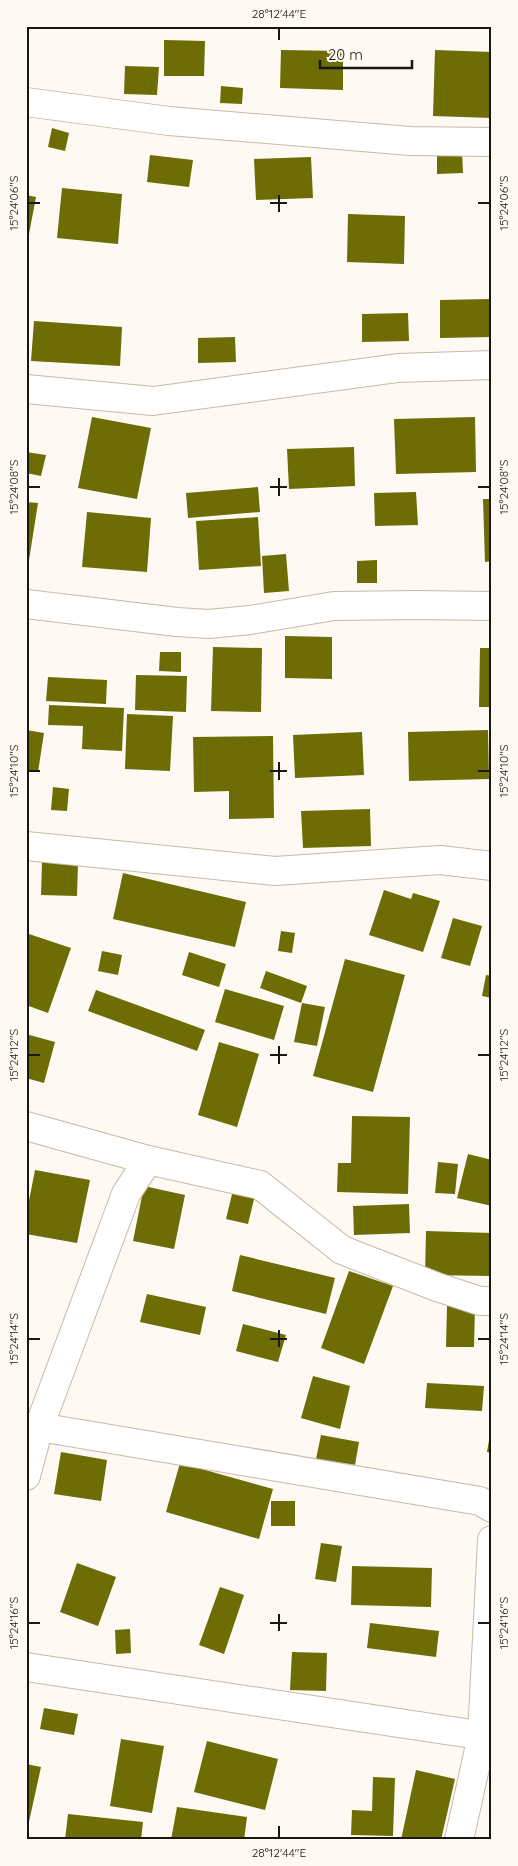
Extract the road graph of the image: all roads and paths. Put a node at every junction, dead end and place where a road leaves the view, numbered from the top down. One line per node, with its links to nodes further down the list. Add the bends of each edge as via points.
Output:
1 (26, 102): 2 (street, via 169,121 410,141)
2 (492, 142)
3 (492, 365): 4 (street, via 398,368 153,401)
4 (26, 389)
5 (26, 604): 6 (street, via 209,624 334,606)
6 (492, 606)
7 (26, 846): 8 (street, via 275,871 440,860)
8 (492, 866)
9 (26, 1126): 10 (street)
10 (148, 1160): 11 (street, via 260,1185 342,1250 480,1301); 12 (street, via 126,1194)
11 (492, 1301)
12 (39, 1427): 13 (street); 14 (street, via 480,1501)
13 (26, 1476)
14 (492, 1508)
15 (492, 1540): 17 (street)
16 (26, 1667): 17 (street)
17 (487, 1737): 18 (street)
18 (459, 1840)

